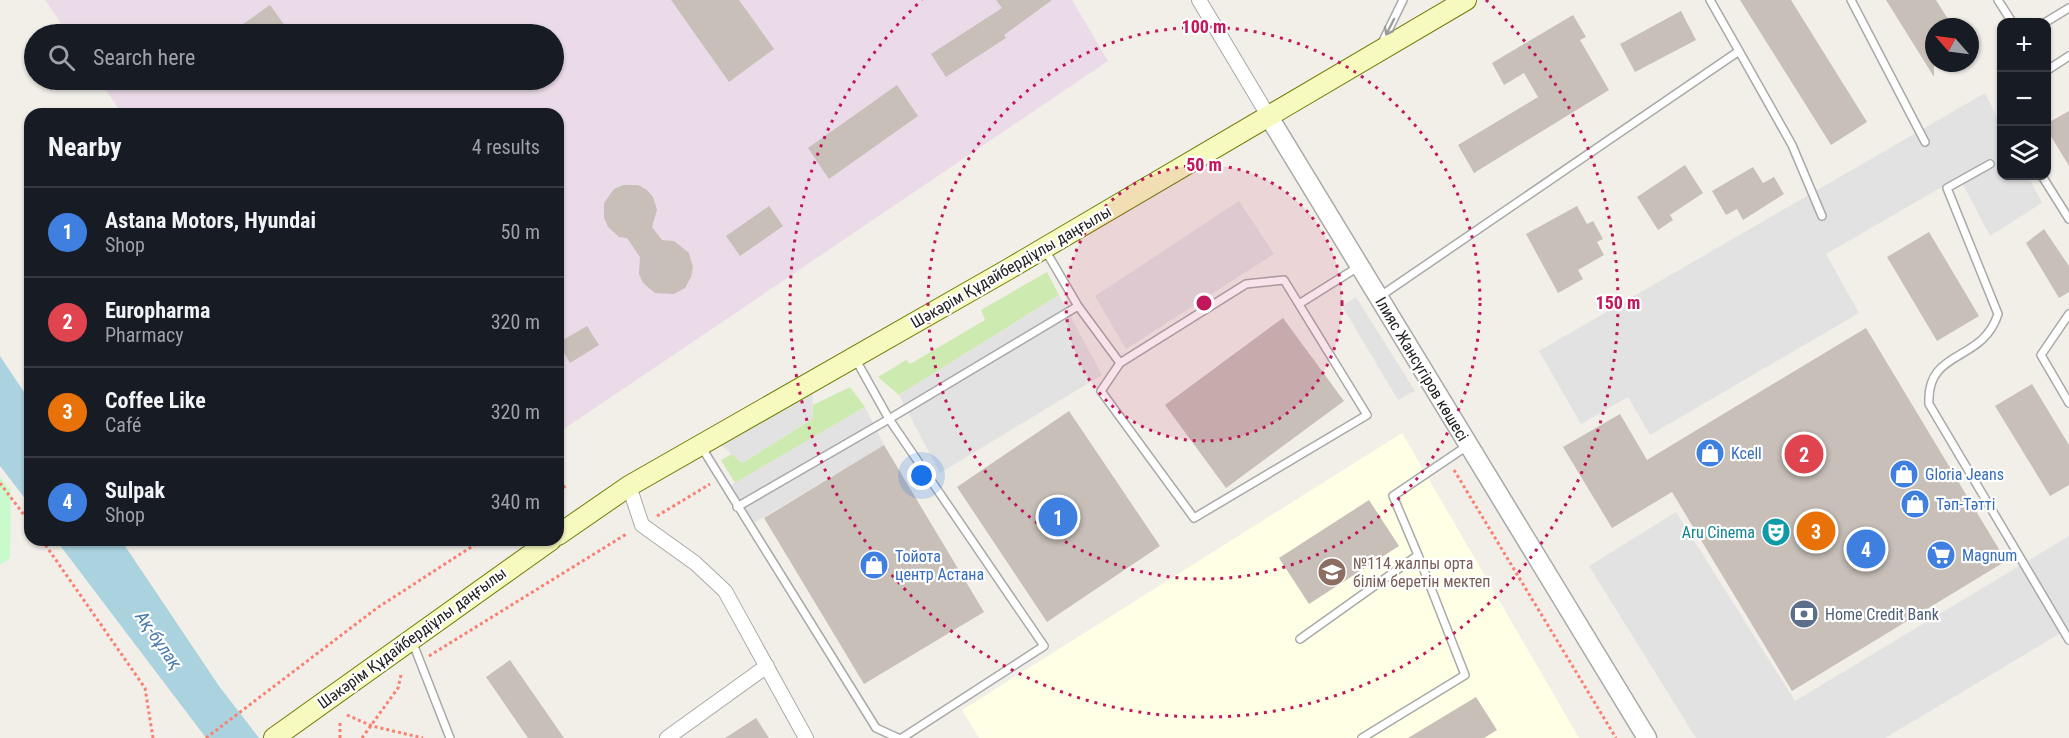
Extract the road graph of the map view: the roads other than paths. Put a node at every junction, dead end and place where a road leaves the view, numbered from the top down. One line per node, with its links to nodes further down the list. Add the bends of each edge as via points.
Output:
1 (1199, 0): 14 (street, Ілияс Жансүгіров көшесі)
2 (1403, 0): 11 (lane, one-way to 11)
3 (1466, 0): 11 (main road, Шәкәрім Құдайбердіұлы даңғылы)
4 (1710, 0): 10 (lane)
5 (1851, 0): 15 (lane)
6 (1998, 0): 8 (lane)
7 (2069, 8): 9 (lane)
8 (2009, 18)
9 (2051, 19)
10 (1739, 51): 18 (lane, via 1792,145); 22 (lane)
11 (1376, 53): 14 (main road, Шәкәрім Құдайбердіұлы даңғылы)
12 (2069, 56): 13 (lane)
13 (2051, 68)
14 (1269, 117): 20 (main road, Шәкәрім Құдайбердіұлы даңғылы); 21 (street, Ілияс Жансүгіров көшесі)
15 (1925, 142)
16 (1990, 164): 39 (lane, via 1947,188 1998,314 1993,331 1935,371 1928,389 1929,404)
17 (2045, 180): 19 (lane)
18 (1822, 216)
19 (2069, 219)
20 (1044, 248): 24 (lane); 26 (main road, Шәкәрім Құдайбердіұлы даңғылы)
21 (1360, 266): 22 (street, Ілияс Жансүгіров көшесі); 23 (lane)
22 (1379, 297): 30 (street, Ілияс Жансүгіров көшесі)
23 (1299, 304): 27 (lane, via 1284,280 1246,284); 27 (lane, via 1367,415 1194,518 1101,392)
24 (1078, 306): 27 (lane); 29 (lane)
25 (2069, 314): 28 (lane, via 2041,355)
26 (855, 357): 29 (lane); 31 (main road, Шәкәрім Құдайбердіұлы даңғылы)
27 (1120, 363)
28 (2069, 403)
29 (889, 419): 33 (lane); 45 (lane, via 1044,646)
30 (1468, 445): 36 (lane, via 1393,496); 47 (street, Ілияс Жансүгіров көшесі)
31 (700, 446): 32 (main road, Шәкәрім Құдайбердіұлы даңғылы); 33 (lane)
32 (629, 486): 34 (main road, Шәкәрім Құдайбердіұлы даңғылы); 40 (street, via 642,525 695,563 725,591)
33 (737, 507): 45 (lane, via 876,728)
34 (564, 531)
35 (542, 546): 37 (main road, Шәкәрім Құдайбердіұлы даңғылы)
36 (1418, 555): 38 (lane); 46 (lane, via 1465,675)
37 (411, 638): 42 (main road, Шәкәрім Құдайбердіұлы даңғылы); 43 (lane)
38 (1300, 639)
39 (2069, 640)
40 (766, 666): 41 (street); 44 (street)
41 (676, 735)
42 (274, 738)
43 (450, 738)
44 (806, 738)
45 (900, 738)
46 (1362, 738)
47 (1647, 738)

